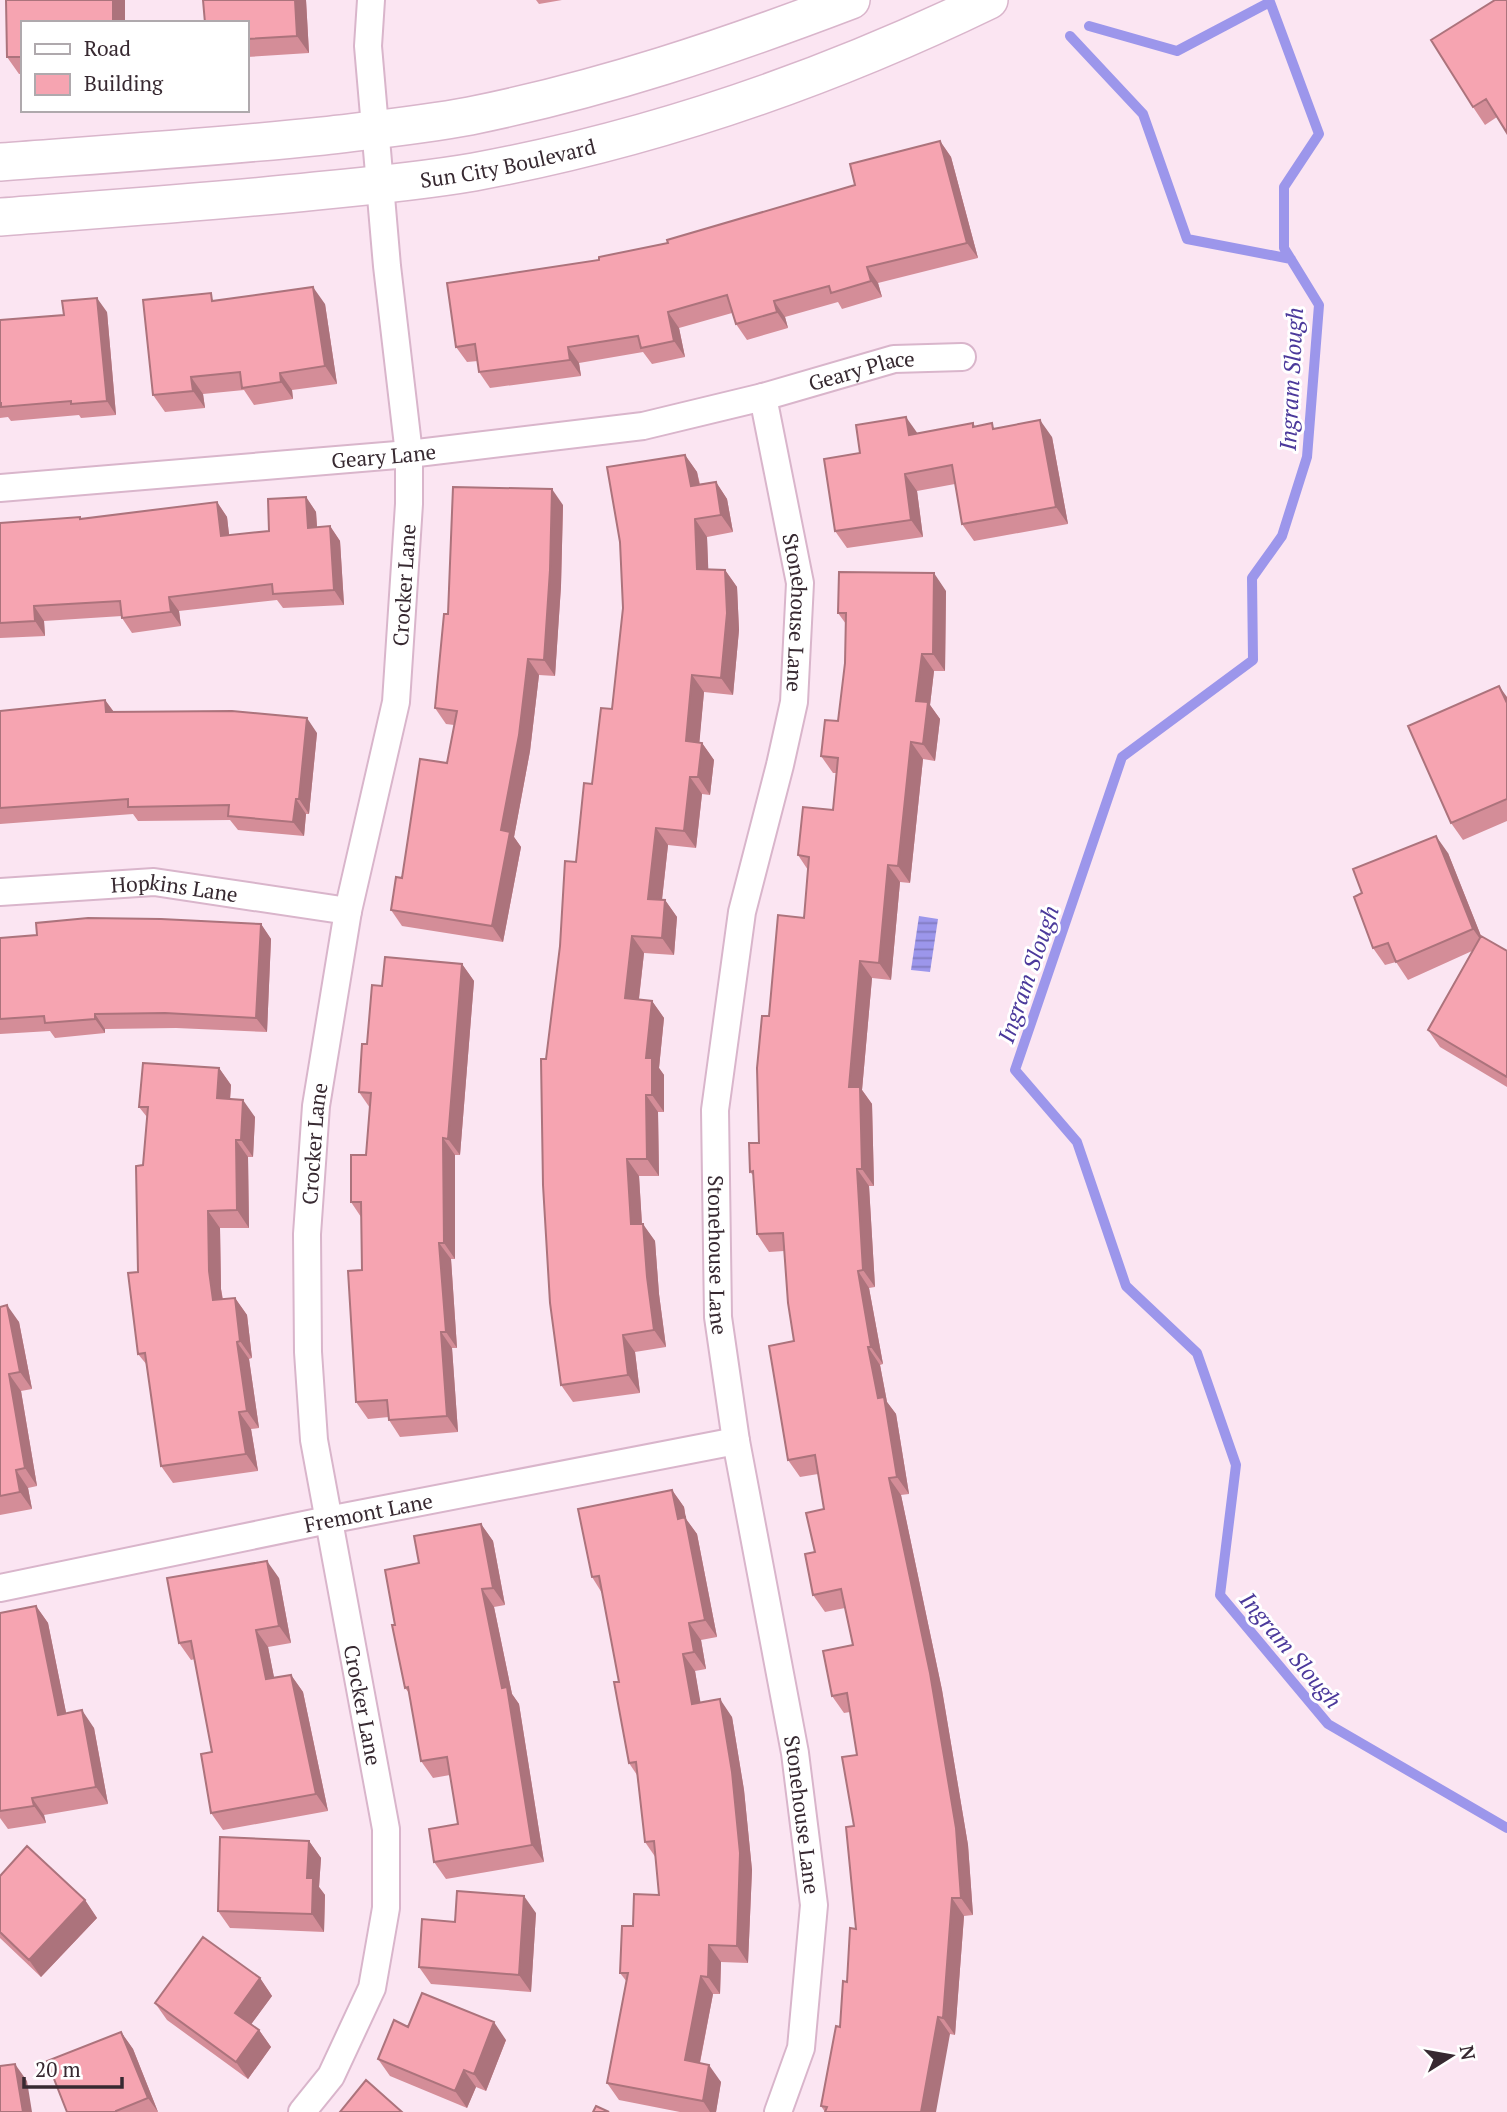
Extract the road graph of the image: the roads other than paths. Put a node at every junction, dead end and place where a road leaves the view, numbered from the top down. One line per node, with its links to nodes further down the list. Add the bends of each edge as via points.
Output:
1 (371, 0): 4 (street, Crocker Lane, via 368,46)
2 (851, 0): 4 (street, Sun City Boulevard, via 688,60 469,116)
3 (989, 0): 4 (street, Sun City Boulevard, via 803,80 636,134 474,172)
4 (378, 157): 5 (street, Sun City Boulevard, via 255,143); 6 (street, Sun City Boulevard, via 259,197); 9 (street, Crocker Lane)
5 (0, 162)
6 (0, 217)
7 (962, 357): 8 (street, Geary Place, via 894,359)
8 (763, 397): 9 (street, Geary Lane, via 643,426); 13 (street, Stonehouse Lane, via 800,583 793,702 742,912 715,1110 718,1317)
9 (409, 454): 10 (street, Geary Lane); 12 (street, Crocker Lane, via 396,702)
10 (0, 488)
11 (0, 892): 12 (street, Hopkins Lane, via 154,882)
12 (348, 911): 14 (street, Crocker Lane, via 316,1106 307,1234 314,1440)
13 (736, 1441): 14 (street, Fremont Lane); 17 (street, Stonehouse Lane, via 795,1753 814,1905 801,2048)
14 (328, 1520): 15 (street, Fremont Lane); 16 (street, Crocker Lane, via 386,1829 386,1908 372,1988 331,2076)
15 (0, 1588)
16 (302, 2112)
17 (778, 2112)

